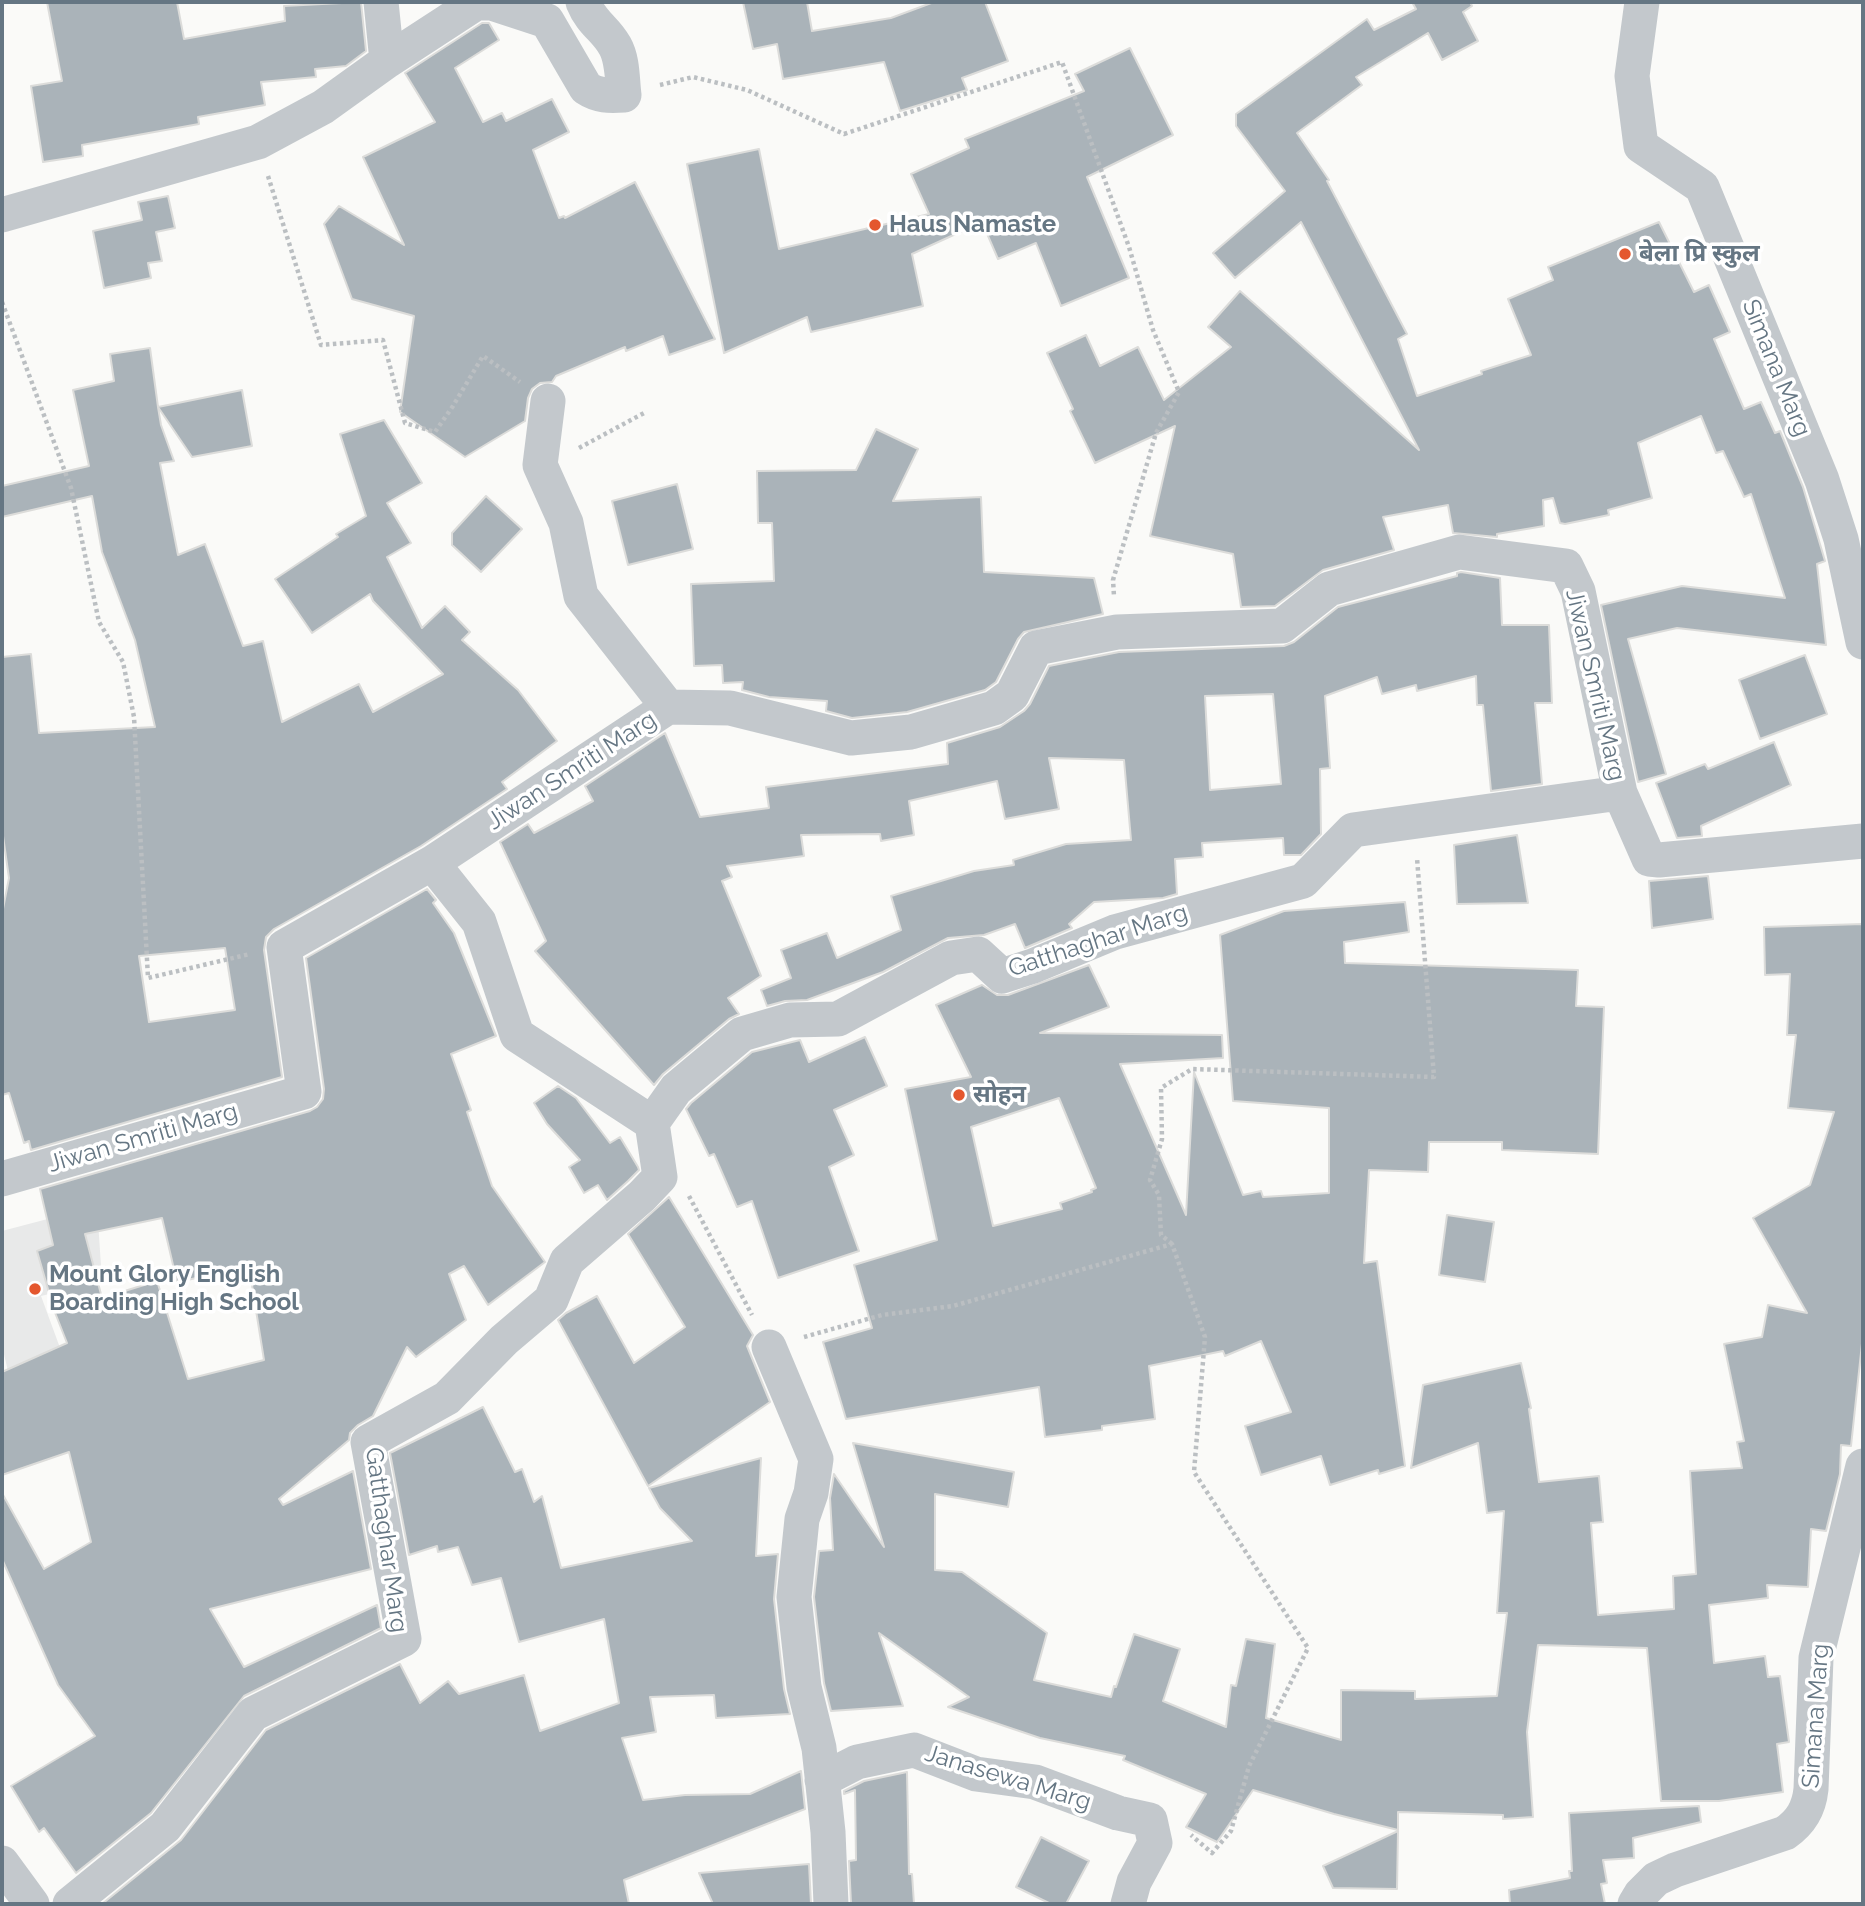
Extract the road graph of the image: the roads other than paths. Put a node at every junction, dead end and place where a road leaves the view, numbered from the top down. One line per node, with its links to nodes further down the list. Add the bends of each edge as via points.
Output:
1 (381, 2): 4 (street)
2 (583, 2): 4 (street, via 616,47 624,95 604,96 586,88 547,21 492,3 476,4)
3 (1642, 2): 7 (street, Simana Marg, via 1632,76 1640,146 1702,187 1822,480 1841,539)
4 (387, 61): 5 (street, via 323,107 258,142)
5 (2, 215)
6 (548, 401): 8 (street, via 540,465 566,523 580,596)
7 (1863, 642)
8 (668, 708): 9 (street, Jiwan Smriti Marg, via 730,708 851,738 911,732 994,708 1012,695 1036,648 1117,632 1282,626 1329,589 1459,552 1566,566 1578,590); 11 (street, Jiwan Smriti Marg)
9 (1620, 793): 10 (street, Jiwan Smriti Marg, via 1653,861); 12 (street, Gatthaghar Marg, via 1353,830 1303,881 1115,932 1002,976 978,954 951,958 838,1019 790,1020 743,1034 676,1089)
10 (1863, 841)
11 (432, 863): 12 (street, via 479,922 517,1035); 13 (street, Jiwan Smriti Marg, via 284,947 304,1092)
12 (652, 1124): 19 (street, Gatthaghar Marg, via 660,1177 567,1261 551,1300 447,1398 368,1442 404,1639 253,1714 165,1827)
13 (2, 1179)
14 (769, 1347): 16 (street, via 816,1459 802,1519 794,1597 804,1687)
15 (1863, 1466): 22 (street, Simana Marg, via 1816,1658 1811,1789 1804,1815 1785,1833 1656,1879)
16 (822, 1780): 20 (street); 21 (street, Janasewa Marg, via 857,1762 914,1750 976,1774 1035,1782 1150,1821 1155,1843)
17 (2, 1863): 18 (street)
18 (32, 1904)
19 (70, 1904)
20 (831, 1904)
21 (1128, 1904)
22 (1635, 1904)

